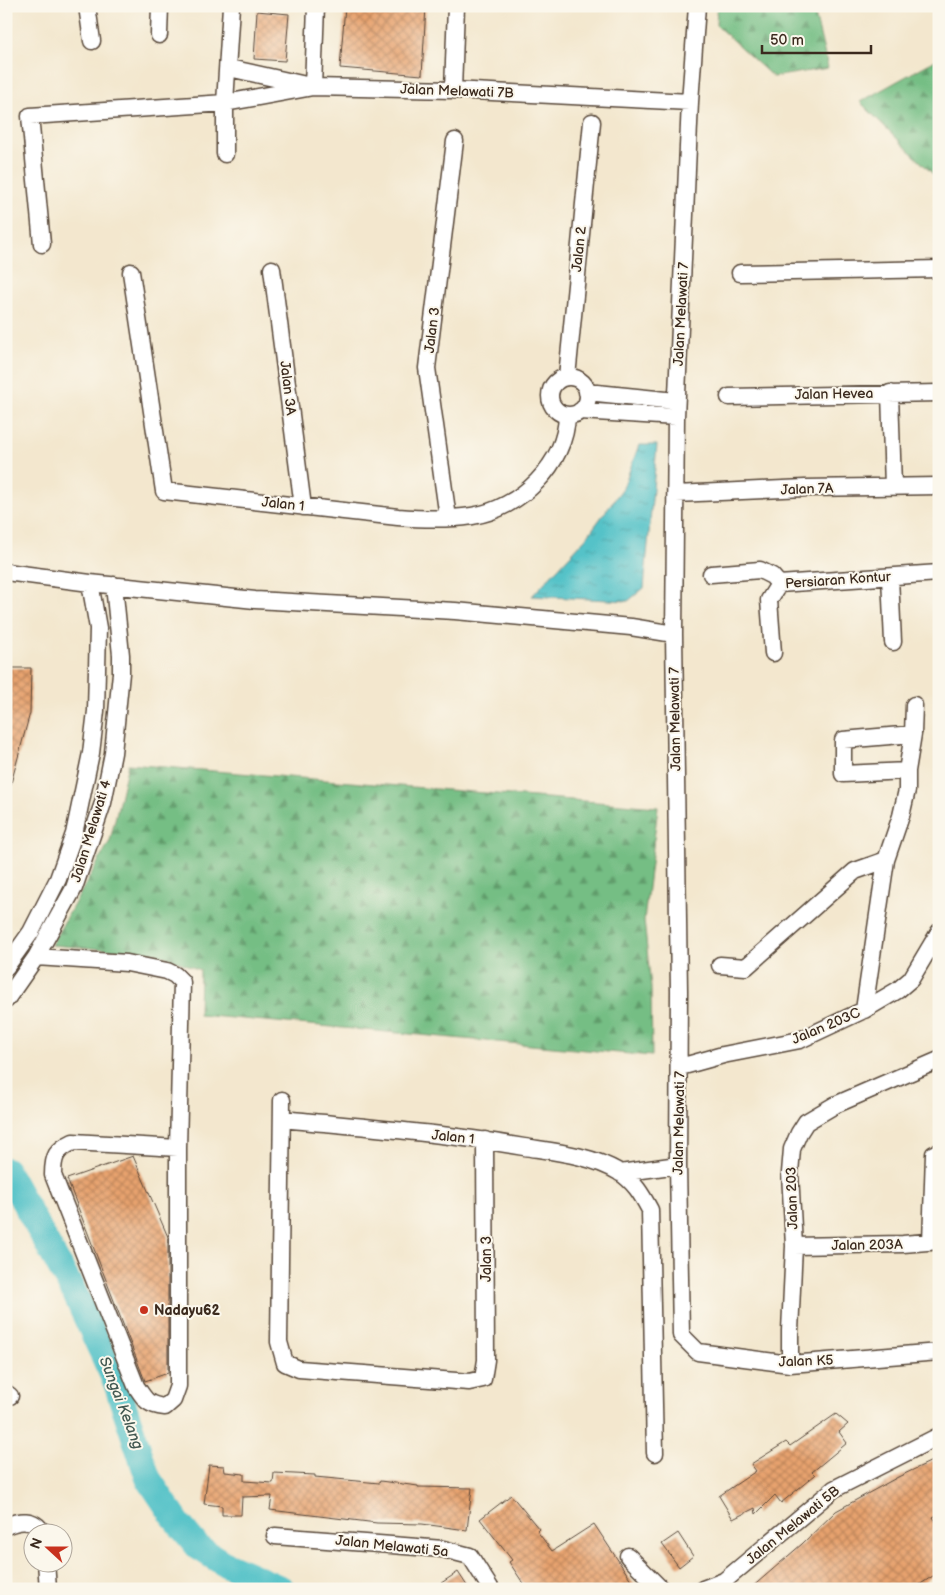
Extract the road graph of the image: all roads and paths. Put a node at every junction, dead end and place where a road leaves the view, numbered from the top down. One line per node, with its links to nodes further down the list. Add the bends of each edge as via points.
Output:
1 (87, 6): 8 (street)
2 (160, 6): 7 (street)
3 (231, 6): 9 (street)
4 (316, 6): 10 (street)
5 (456, 6): 11 (street)
6 (696, 6): 12 (street, Jalan Melawati 7)
7 (159, 35)
8 (92, 41)
9 (228, 68): 10 (street); 13 (street)
10 (313, 87): 11 (street, Jalan Melawati 7B); 13 (street, Jalan Melawati 7B)
11 (453, 90): 12 (street, Jalan Melawati 7B)
12 (690, 102): 27 (street, Jalan Melawati 7)
13 (225, 104): 16 (street); 17 (street, Jalan Melawati 7B, via 30,116)
14 (592, 122): 22 (street, Jalan 2)
15 (455, 141): 33 (street, Jalan 3, via 427,368)
16 (225, 154)
17 (42, 244)
18 (939, 268): 21 (street)
19 (272, 269): 32 (street, Jalan 3A)
20 (132, 272): 32 (street, Jalan 1, via 164,491)
21 (740, 273)
22 (567, 377): 23 (street, via 578,379); 28 (street, via 553,386 551,402 557,411)
23 (587, 392): 27 (street); 28 (street, via 585,406)
24 (890, 393): 25 (street, Jalan Hevea); 26 (street, Jalan Hevea); 30 (street)
25 (939, 393)
26 (729, 397)
27 (676, 409): 28 (street); 31 (street, Jalan Melawati 7)
28 (574, 413): 33 (street, Jalan 1, via 556,458 532,487 499,509)
29 (939, 486): 30 (street, Jalan 7A)
30 (894, 487): 31 (street, Jalan 7A)
31 (676, 494): 41 (street, Jalan Melawati 7)
32 (304, 507): 33 (street, Jalan 1, via 398,517)
33 (448, 518)
34 (6, 572): 38 (street)
35 (711, 574): 39 (street, via 760,570)
36 (939, 574): 37 (street, Persiaran Kontur)
37 (890, 577): 39 (street, Persiaran Kontur); 42 (street)
38 (90, 583): 40 (street); 51 (street, Jalan Melawati 4, via 98,628 96,711 74,834 58,880 30,932)
39 (779, 584): 43 (street, Persiaran Kontur, via 769,600)
40 (114, 585): 41 (street, via 255,600 455,611 632,627); 49 (street, Jalan Melawati 4, via 121,673 113,753 104,795 74,888)
41 (674, 634): 55 (street, Jalan Melawati 7)
42 (893, 642)
43 (774, 653)
44 (914, 705): 45 (street)
45 (913, 734): 46 (street); 46 (street, via 843,740 843,774)
46 (907, 771): 47 (street, via 908,790 902,816)
47 (886, 860): 50 (street, via 855,871 746,967); 53 (street)
48 (939, 932): 53 (street, Jalan 203C, via 911,979)
49 (36, 957): 52 (street, Jalan Melawati 4); 59 (street, via 127,963 167,972 182,982)
50 (720, 966)
51 (6, 967)
52 (6, 1000)
53 (864, 1010): 55 (street, Jalan 203C, via 800,1040)
54 (939, 1060): 64 (street, Jalan 203, via 835,1104 806,1122 792,1149 790,1174)
55 (680, 1067): 61 (street, Jalan Melawati 7)
56 (282, 1100): 57 (street)
57 (282, 1119): 58 (street, Jalan 1); 58 (street, Jalan 3, via 279,1342 285,1363 299,1369 469,1382 483,1378 486,1360)
58 (485, 1140): 62 (street, Jalan 1, via 577,1156)
59 (178, 1148): 59 (street, via 178,1386 173,1400 165,1407 145,1401 136,1386 53,1175 53,1159 61,1148 73,1142)
60 (939, 1152): 63 (street, via 934,1154)
61 (678, 1165): 62 (street); 65 (street, Jalan Melawati 7)
62 (620, 1172): 69 (street, via 640,1192 650,1210)
63 (935, 1241): 64 (street, Jalan 203A)
64 (794, 1246): 67 (street, Jalan 203)
65 (681, 1335): 67 (street, Jalan K5, via 698,1352)
66 (939, 1352): 67 (street, Jalan K5)
67 (790, 1364)
68 (939, 1436): 78 (street, Jalan Melawati 5B, via 834,1489 724,1581)
69 (655, 1453)
70 (26, 1522): 71 (street, via 20,1520)
71 (6, 1526)
72 (275, 1536): 76 (street, Jalan Melawati 5a, via 443,1549 470,1556)
73 (628, 1556): 77 (street)
74 (47, 1572): 75 (street)
75 (48, 1589)
76 (490, 1589)
77 (661, 1589)
78 (703, 1589)

